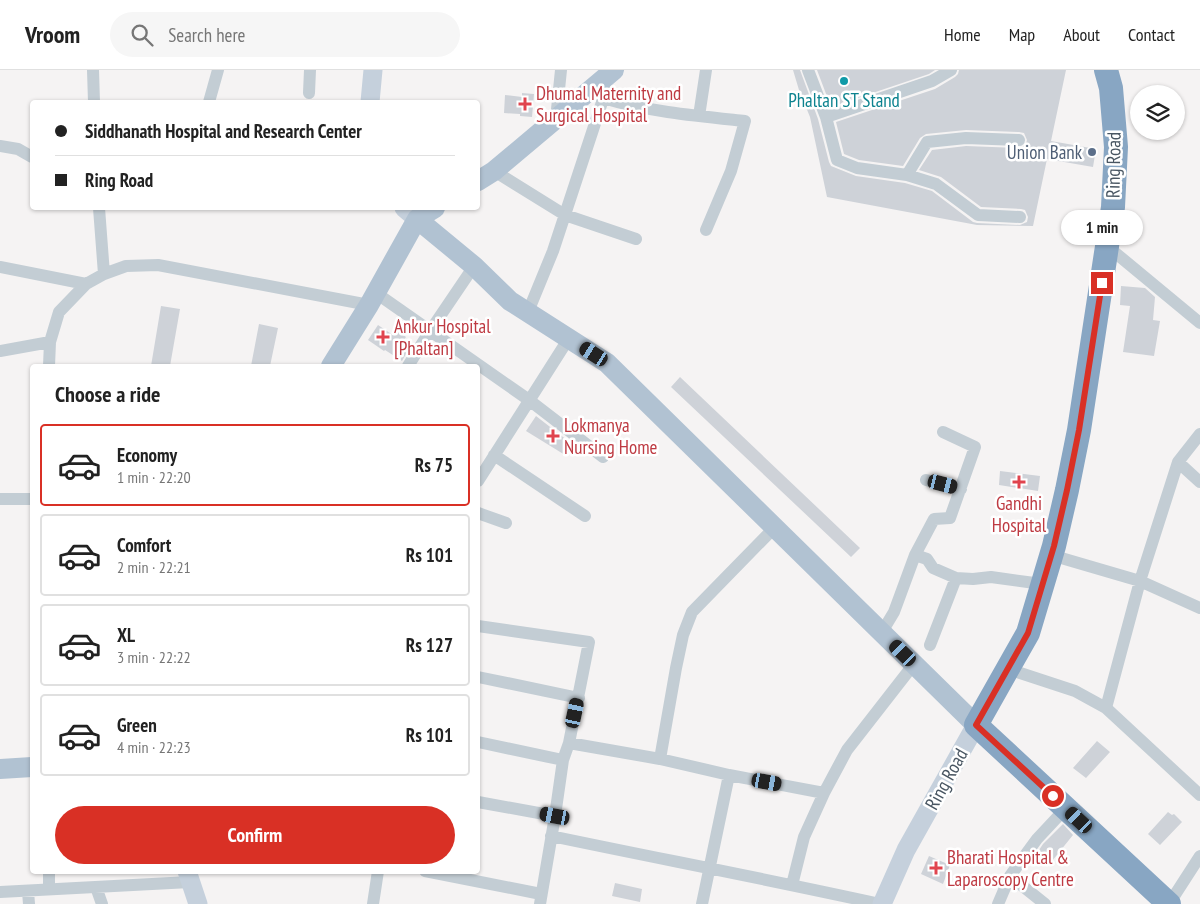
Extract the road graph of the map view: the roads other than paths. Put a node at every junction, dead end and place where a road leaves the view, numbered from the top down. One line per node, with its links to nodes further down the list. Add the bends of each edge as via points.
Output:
1 (93, 70): 13 (street)
2 (218, 70): 14 (street)
3 (310, 70): 11 (street)
4 (372, 70): 15 (main road)
5 (561, 70): 18 (street)
6 (706, 70): 16 (street)
7 (808, 70): 17 (street)
8 (951, 70): 17 (street, via 932,81)
9 (1106, 70): 31 (highway, Ring Road, via 1111,88 1116,147)
10 (613, 71): 12 (street); 18 (main road)
11 (309, 94)
12 (603, 98): 16 (street, via 636,107); 27 (street)
13 (94, 100)
14 (210, 100)
15 (370, 100)
16 (699, 116): 29 (street, via 745,121 730,172)
17 (826, 117): 22 (street, via 837,160 857,168)
18 (556, 119): 23 (main road)
19 (1019, 140): 22 (street, via 966,138 927,142)
20 (0, 146): 21 (street, via 18,149)
21 (30, 156)
22 (907, 175): 28 (street, via 936,184 978,215)
23 (486, 176): 27 (street)
24 (99, 210): 34 (street)
25 (425, 210): 26 (main road)
26 (411, 213): 32 (main road); 36 (main road)
27 (565, 215): 30 (street); 37 (street)
28 (1020, 217)
29 (706, 230)
30 (636, 239)
31 (1107, 246): 38 (street); 65 (highway, Ring Road, via 1079,430)
32 (474, 266): 37 (main road, via 510,301); 39 (street)
33 (0, 267): 35 (street)
34 (104, 274): 35 (street); 36 (street, via 126,266 158,265)
35 (86, 284): 41 (street, via 59,312)
36 (372, 299): 39 (street); 44 (main road)
37 (528, 312): 40 (main road)
38 (1200, 323)
39 (430, 331): 45 (street); 46 (street)
40 (569, 338): 48 (street); 63 (main road, via 607,362)
41 (50, 342): 42 (street); 43 (street)
42 (0, 351)
43 (49, 364)
44 (332, 364)
45 (409, 364)
46 (469, 364)
47 (480, 373): 48 (street)
48 (529, 400): 51 (street); 52 (street)
49 (943, 432): 57 (street, via 975,447)
50 (1200, 434): 53 (street)
51 (494, 455): 54 (street); 61 (street)
52 (603, 457)
53 (1178, 462): 56 (street); 67 (street)
54 (480, 478)
55 (926, 480): 57 (street)
56 (1200, 482)
57 (961, 489): 64 (street, via 950,518 934,519)
58 (0, 499): 59 (street)
59 (30, 499)
60 (480, 515): 62 (street)
61 (585, 516)
62 (506, 523)
63 (775, 527): 71 (main road); 81 (street, via 692,612 683,634)
64 (915, 555): 66 (street, via 927,559 933,568); 71 (street, via 894,612)
65 (1051, 555): 67 (street); 68 (highway, Ring Road)
66 (956, 578): 68 (street, via 991,577); 72 (street)
67 (1140, 581): 69 (street); 77 (street)
68 (1042, 584): 74 (highway, Ring Road, via 1028,633)
69 (1200, 608)
70 (480, 626): 76 (street, via 589,642)
71 (882, 632): 73 (main road)
72 (930, 645)
73 (914, 664): 78 (main road); 86 (street, via 847,750)
74 (1008, 669): 77 (street, via 1075,692); 78 (highway, Ring Road)
75 (480, 677): 76 (street)
76 (579, 698): 80 (street)
77 (1106, 708): 87 (street)
78 (976, 725): 89 (highway); 111 (main road, Ring Road, via 906,850)
79 (480, 742): 82 (street)
80 (569, 743): 81 (street); 82 (street)
81 (660, 759): 85 (street)
82 (563, 760): 90 (street)
83 (30, 767): 84 (main road)
84 (0, 769)
85 (729, 775): 86 (street); 93 (street)
86 (824, 793): 99 (street, via 804,837)
87 (1200, 795)
88 (480, 802): 90 (street)
89 (1066, 808): 98 (street, via 1037,839); 114 (highway)
90 (555, 816): 91 (street)
91 (551, 836): 93 (street); 104 (street)
92 (1200, 856): 114 (street)
93 (709, 869): 99 (street); 110 (street)
94 (49, 874): 101 (street)
95 (377, 874): 109 (street)
96 (437, 874): 104 (street)
97 (189, 876): 100 (street); 108 (main road)
98 (1010, 876): 112 (street); 113 (street)
99 (792, 884): 111 (street)
100 (94, 887): 101 (street); 106 (street); 107 (street)
101 (49, 889): 102 (street)
102 (28, 891): 103 (street); 105 (street)
103 (0, 892)
104 (540, 899)
105 (28, 904)
106 (92, 904)
107 (102, 904)
108 (198, 904)
109 (372, 904)
110 (702, 904)
111 (881, 904)
112 (998, 904)
113 (1045, 904)
114 (1169, 904)

